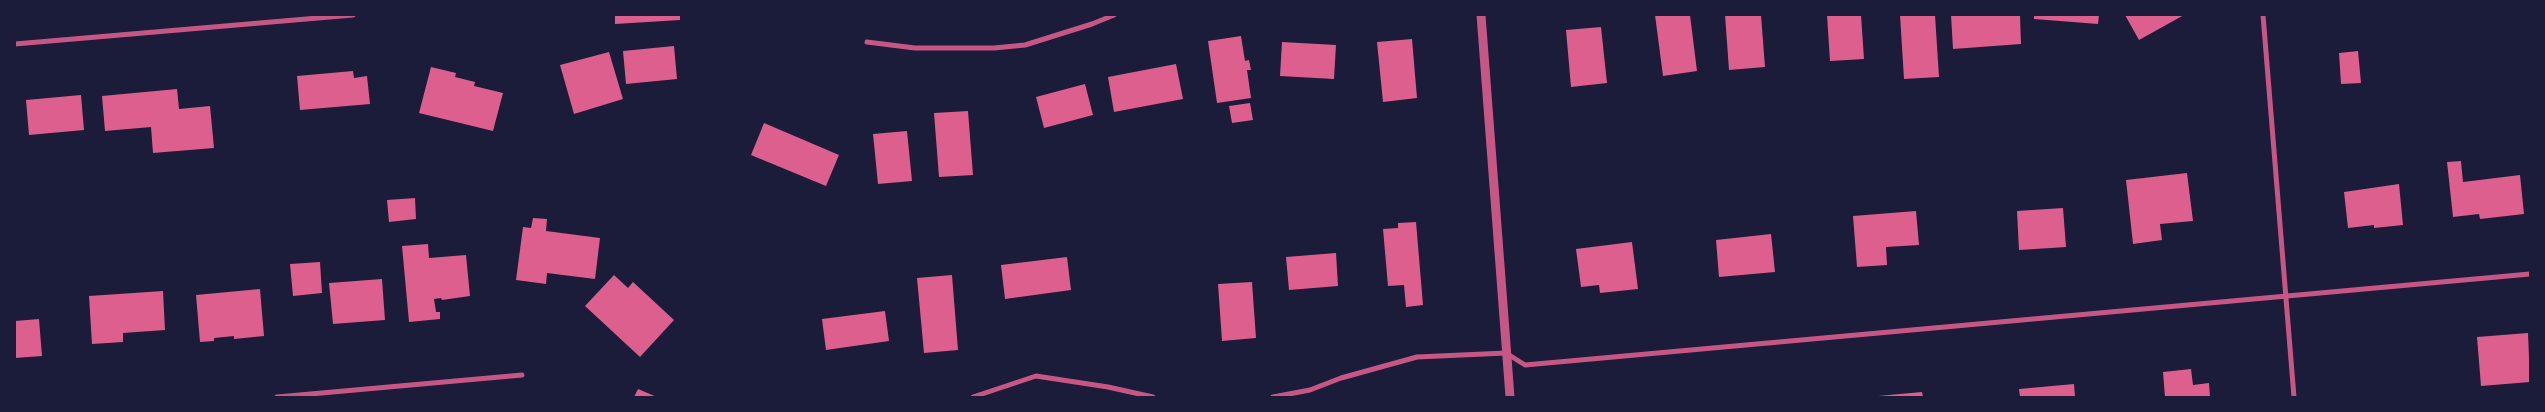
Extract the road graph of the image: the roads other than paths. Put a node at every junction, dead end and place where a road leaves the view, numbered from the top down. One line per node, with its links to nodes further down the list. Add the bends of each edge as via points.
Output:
1 (353, 15): 6 (street)
2 (1114, 15): 5 (street, via 1025,45 915,48)
3 (1481, 15): 9 (street)
4 (2263, 15): 8 (street)
5 (867, 42)
6 (15, 44)
7 (2530, 274): 8 (street)
8 (2285, 297): 9 (street, via 1525,364); 16 (street)
9 (1506, 353): 14 (street, via 1418,357 1369,369 1310,390); 15 (street)
10 (522, 375): 11 (street)
11 (277, 397)
12 (973, 397): 13 (street, via 1036,376 1108,386)
13 (1153, 397)
14 (1273, 397)
15 (1510, 397)
16 (2294, 397)

